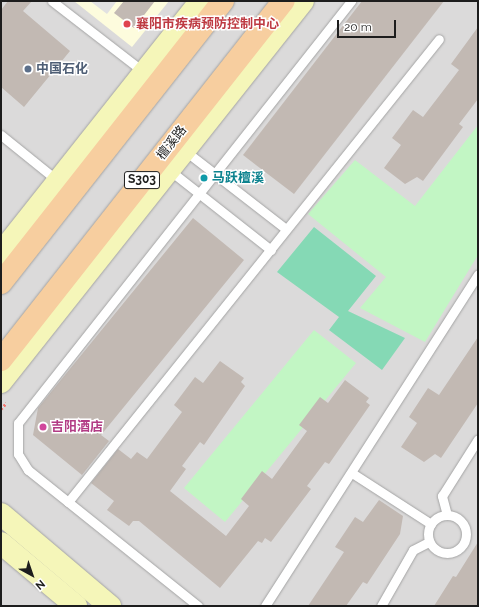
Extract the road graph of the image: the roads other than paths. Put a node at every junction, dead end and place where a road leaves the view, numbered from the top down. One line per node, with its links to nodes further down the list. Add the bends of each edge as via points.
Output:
1 (52, 1): 8 (lane)
2 (200, 1): 8 (street)
3 (223, 1): 19 (main road)
4 (284, 1): 10 (main road, 檀溪路 / S303)
5 (303, 1): 10 (street)
6 (352, 1): 12 (lane)
7 (439, 39): 15 (lane)
8 (144, 72): 13 (street)
9 (1, 135): 13 (lane)
10 (179, 146): 11 (main road, 檀溪路 / S303); 12 (lane)
11 (163, 165): 14 (lane); 20 (main road, 檀溪路 / S303); 21 (street)
12 (215, 174): 14 (lane); 15 (lane)
13 (58, 181): 17 (street)
14 (200, 193): 16 (lane); 24 (lane, via 18,423 18,454 28,470)
15 (286, 229): 16 (lane)
16 (271, 250): 24 (lane)
17 (1, 253)
18 (478, 274): 23 (lane)
19 (1, 283)
20 (1, 360)
21 (1, 382)
22 (478, 439): 26 (lane, via 442,496)
23 (352, 473): 27 (lane); 33 (lane)
24 (68, 502): 32 (lane)
25 (1, 514): 31 (street)
26 (447, 515): 27 (lane); 28 (lane, via 464,523 465,542 457,551 444,554)
27 (431, 524): 28 (lane)
28 (429, 542): 34 (lane, via 412,550)
29 (1, 543): 30 (street)
30 (76, 606)
31 (110, 606)
32 (198, 606)
33 (265, 606)
34 (381, 606)

